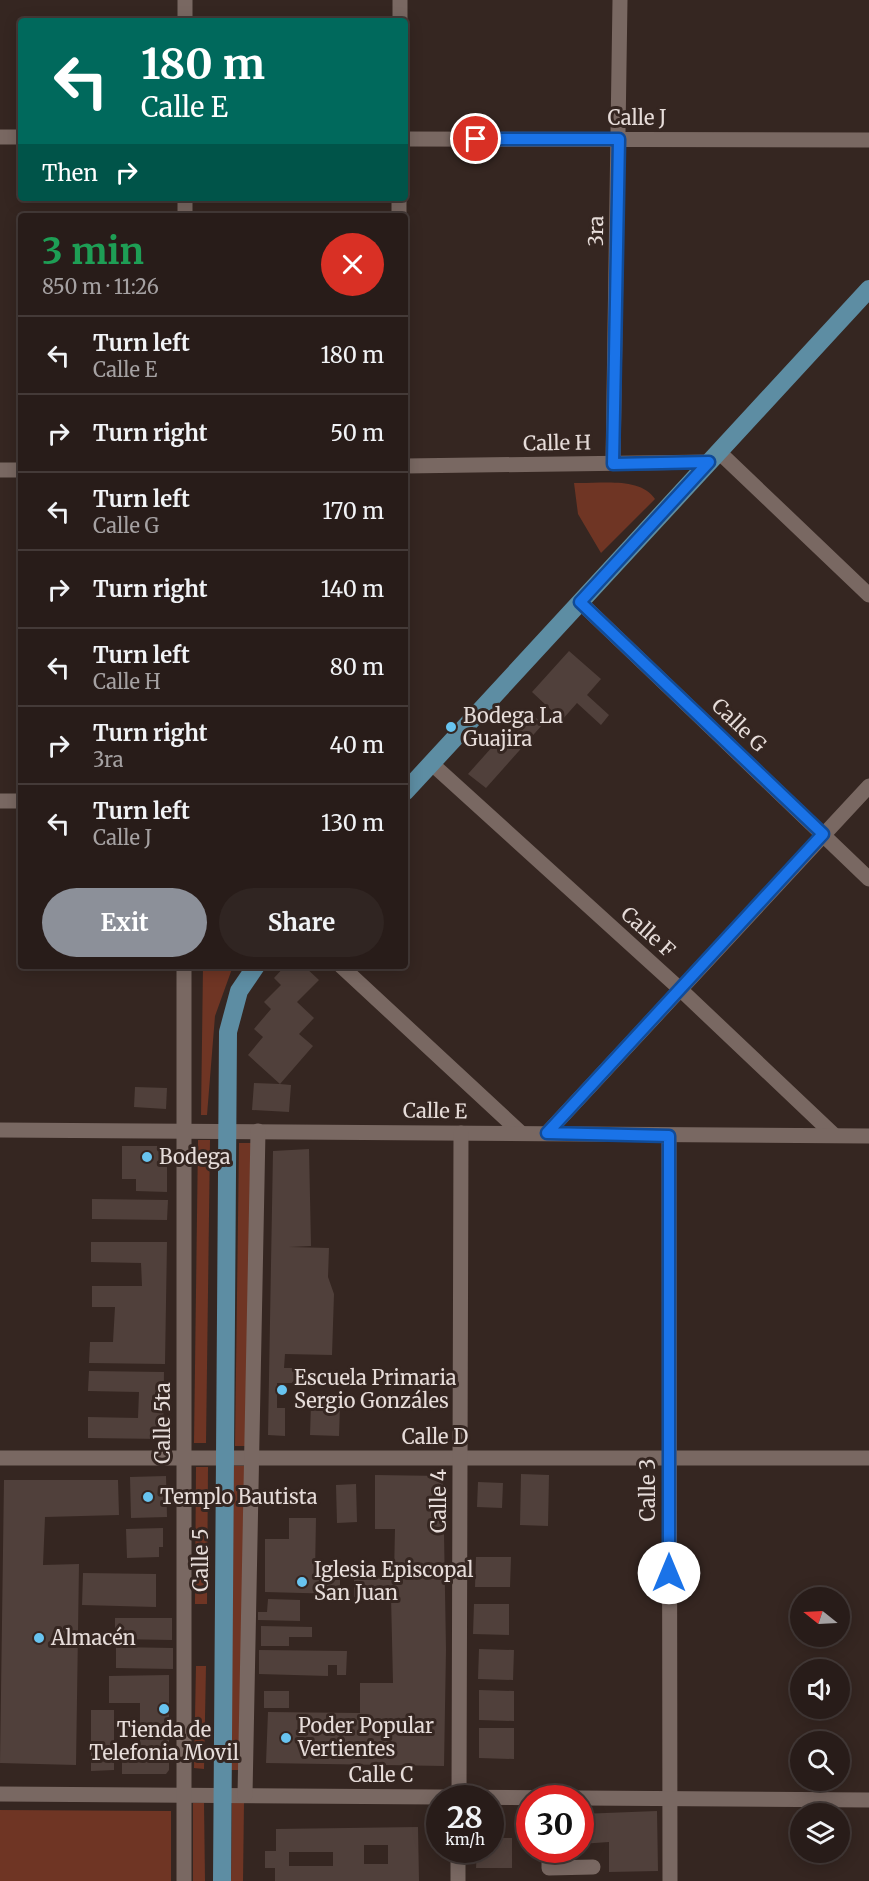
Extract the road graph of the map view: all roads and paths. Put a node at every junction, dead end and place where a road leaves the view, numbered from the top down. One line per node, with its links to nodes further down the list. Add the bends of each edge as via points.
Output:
1 (184, 0): 4 (street)
2 (400, 0): 5 (street)
3 (620, 0): 9 (street, 3ra)
4 (184, 18)
5 (400, 18)
6 (0, 137): 7 (street)
7 (18, 138)
8 (408, 139): 9 (street, Calle J)
9 (619, 139): 10 (street, Calle J); 13 (street, 3ra)
10 (869, 140)
11 (867, 297): 12 (main road)
12 (714, 457): 13 (street, Calle H); 17 (street); 18 (main road)
13 (613, 464): 14 (street, Calle H)
14 (408, 466)
15 (0, 470): 16 (street)
16 (18, 470)
17 (869, 595)
18 (580, 602): 19 (main road); 24 (street, Calle G)
19 (431, 764): 21 (main road); 29 (street, Calle F)
20 (869, 786): 24 (street)
21 (408, 789)
22 (0, 801): 23 (street)
23 (18, 801)
24 (823, 834): 25 (street, Calle G); 29 (street)
25 (869, 879)
26 (184, 969): 31 (street, Calle 5ta)
27 (254, 969): 32 (main road, Calle 5, via 239,992 228,1032)
28 (344, 969): 35 (street)
29 (680, 989): 36 (street); 38 (street, Calle F)
30 (0, 1130): 31 (street, Calle E)
31 (184, 1131): 32 (street, Calle E); 42 (street, Calle 5ta)
32 (225, 1131): 33 (street, Calle E); 43 (main road, Calle 5)
33 (258, 1131): 34 (street, Calle E); 40 (street)
34 (461, 1133): 35 (street, Calle E); 44 (street, Calle 4)
35 (521, 1133): 36 (street, Calle E)
36 (547, 1133): 37 (street, Calle E)
37 (669, 1136): 38 (street, Calle E); 46 (street, Calle 3)
38 (834, 1136): 39 (street, Calle E)
39 (869, 1136)
40 (254, 1457): 43 (street, Calle D); 44 (street, Calle D); 51 (street)
41 (0, 1458): 42 (street, Calle D)
42 (184, 1458): 43 (street, Calle D); 49 (street, Calle 5ta)
43 (224, 1458): 50 (main road, Calle 5)
44 (460, 1458): 46 (street, Calle D); 47 (street, Calle 4)
45 (869, 1458): 46 (street, Calle D)
46 (669, 1460): 54 (street, Calle 3)
47 (459, 1785)
48 (0, 1794): 49 (street, Calle C)
49 (184, 1795): 50 (street, Calle C); 59 (street, Calle 5ta)
50 (222, 1795): 51 (street, Calle C); 60 (main road, Calle 5)
51 (245, 1796): 52 (street, Calle C)
52 (426, 1798)
53 (594, 1798): 54 (street, Calle C)
54 (670, 1798): 55 (street, Calle C); 62 (street, Calle 3)
55 (869, 1800)
56 (459, 1863): 61 (street)
57 (549, 1863): 58 (street, via 549,1868)
58 (593, 1867)
59 (184, 1881)
60 (222, 1881)
61 (458, 1881)
62 (670, 1881)

